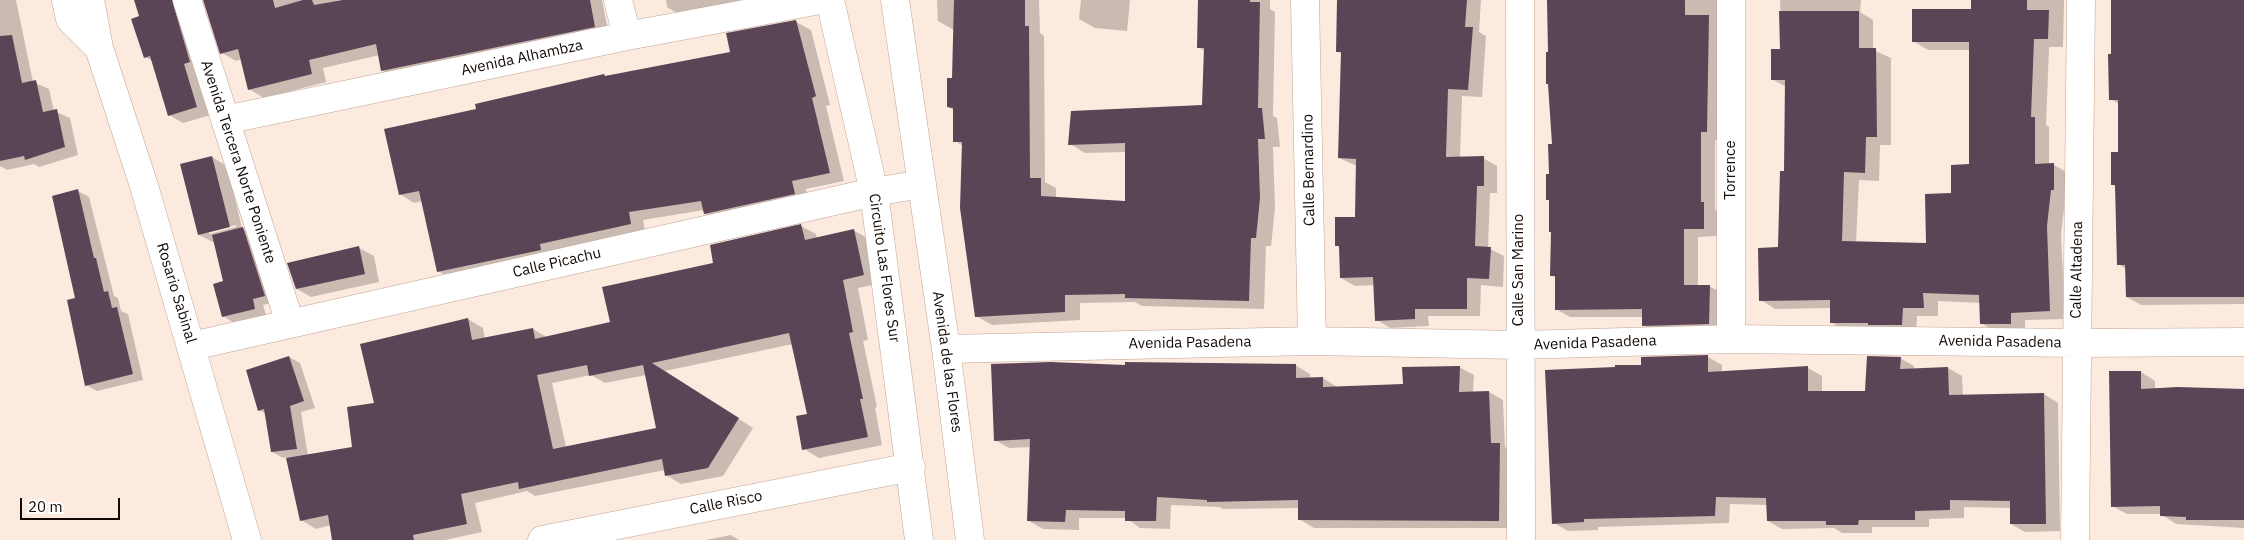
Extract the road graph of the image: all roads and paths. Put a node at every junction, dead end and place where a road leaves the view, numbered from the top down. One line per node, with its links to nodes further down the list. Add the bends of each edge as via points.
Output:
1 (66, 0): 13 (street, Rosario Sabinal, via 70,18)
2 (90, 0): 13 (street, Rosario Sabinal)
3 (187, 0): 14 (street, Avenida Tercera Norte Poniente)
4 (618, 0): 12 (street)
5 (820, 0): 12 (street, Avenida Alhambza)
6 (830, 0): 16 (street, Circuito Las Flores Sur)
7 (895, 0): 15 (street)
8 (1305, 0): 19 (street, Calle Bernardino)
9 (1520, 0): 22 (street, Calle San Marino)
10 (1731, 0): 18 (street, Torrence)
11 (2081, 0): 21 (street, Calle Altadena)
12 (627, 36): 14 (street, Avenida Alhambza)
13 (100, 48): 23 (street, Rosario Sabinal)
14 (225, 120): 17 (street, Avenida Tercera Norte Poniente)
15 (922, 184): 16 (street, Calle Picachu); 24 (street, Avenida de las Flores)
16 (874, 192): 17 (street, Calle Picachu); 25 (street, Circuito Las Flores Sur)
17 (290, 323): 23 (street, Calle Picachu)
18 (1731, 339): 21 (street, Avenida Pasadena); 22 (street, Avenida Pasadena)
19 (1312, 340): 22 (street, Avenida Pasadena); 24 (street, Avenida Pasadena)
20 (2244, 342): 21 (street, Avenida Pasadena)
21 (2077, 343): 31 (street, Calle Altadena)
22 (1519, 345): 30 (street, Calle San Marino)
23 (192, 346): 26 (street, Rosario Sabinal)
24 (946, 349): 29 (street, Avenida de las Flores)
25 (911, 467): 27 (street, Calle Risco); 28 (street, Circuito Las Flores Sur)
26 (247, 540)
27 (542, 540)
28 (919, 540)
29 (970, 540)
30 (1521, 540)
31 (2075, 540)

